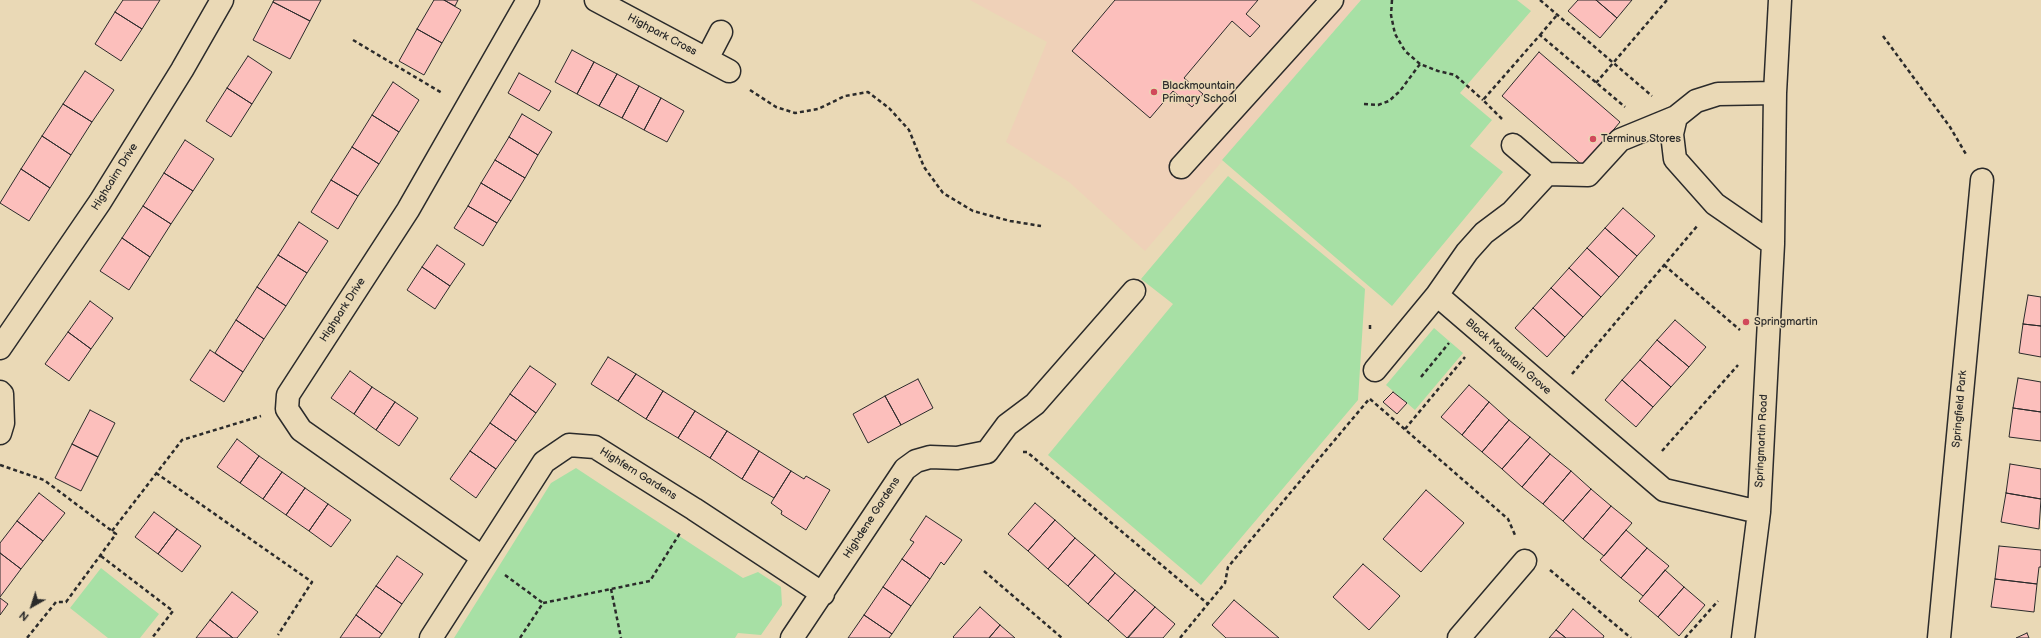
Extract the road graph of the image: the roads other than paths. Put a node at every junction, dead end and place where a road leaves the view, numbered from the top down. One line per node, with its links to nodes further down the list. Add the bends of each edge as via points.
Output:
1 (222, 0): 18 (street, Highcairn Drive, via 100,202)
2 (528, 0): 23 (street, Highpark Drive, via 408,210 288,395 287,409 301,430)
3 (596, 0): 7 (street, Highpark Cross)
4 (1332, 0): 12 (street)
5 (1780, 0): 9 (street, Springmartin Road)
6 (721, 32): 7 (street, Highpark Cross)
7 (707, 59): 8 (street, Highpark Cross)
8 (729, 71)
9 (1775, 93): 10 (street, via 1718,94 1696,101); 15 (street, Springmartin Road)
10 (1676, 117): 13 (street, via 1620,140 1588,175); 15 (street, via 1672,134 1676,159 1715,204)
11 (1514, 145): 13 (street)
12 (1181, 167)
13 (1547, 174): 17 (street, via 1512,212 1484,233 1467,252)
14 (1982, 180): 30 (street, Springfield Park)
15 (1772, 244): 22 (street, Springmartin Road)
16 (1134, 291): 25 (street, Highdene Gardens, via 1035,404 1007,425 987,452 957,458 930,457 916,461 905,469)
17 (1437, 295): 19 (street); 22 (street, Black Mountain Grove, via 1664,490)
18 (0, 348)
19 (1375, 370)
20 (0, 392): 21 (street, via 3,423)
21 (0, 433)
22 (1759, 512): 29 (street, Springmartin Road)
23 (482, 557): 25 (street, Highfern Gardens, via 544,462 569,445 595,446); 26 (street, Highfern Gardens)
24 (1525, 561): 28 (street)
25 (823, 594): 27 (street, Highdene Gardens)
26 (431, 638)
27 (792, 638)
28 (1459, 638)
29 (1743, 638)
30 (1938, 638)

